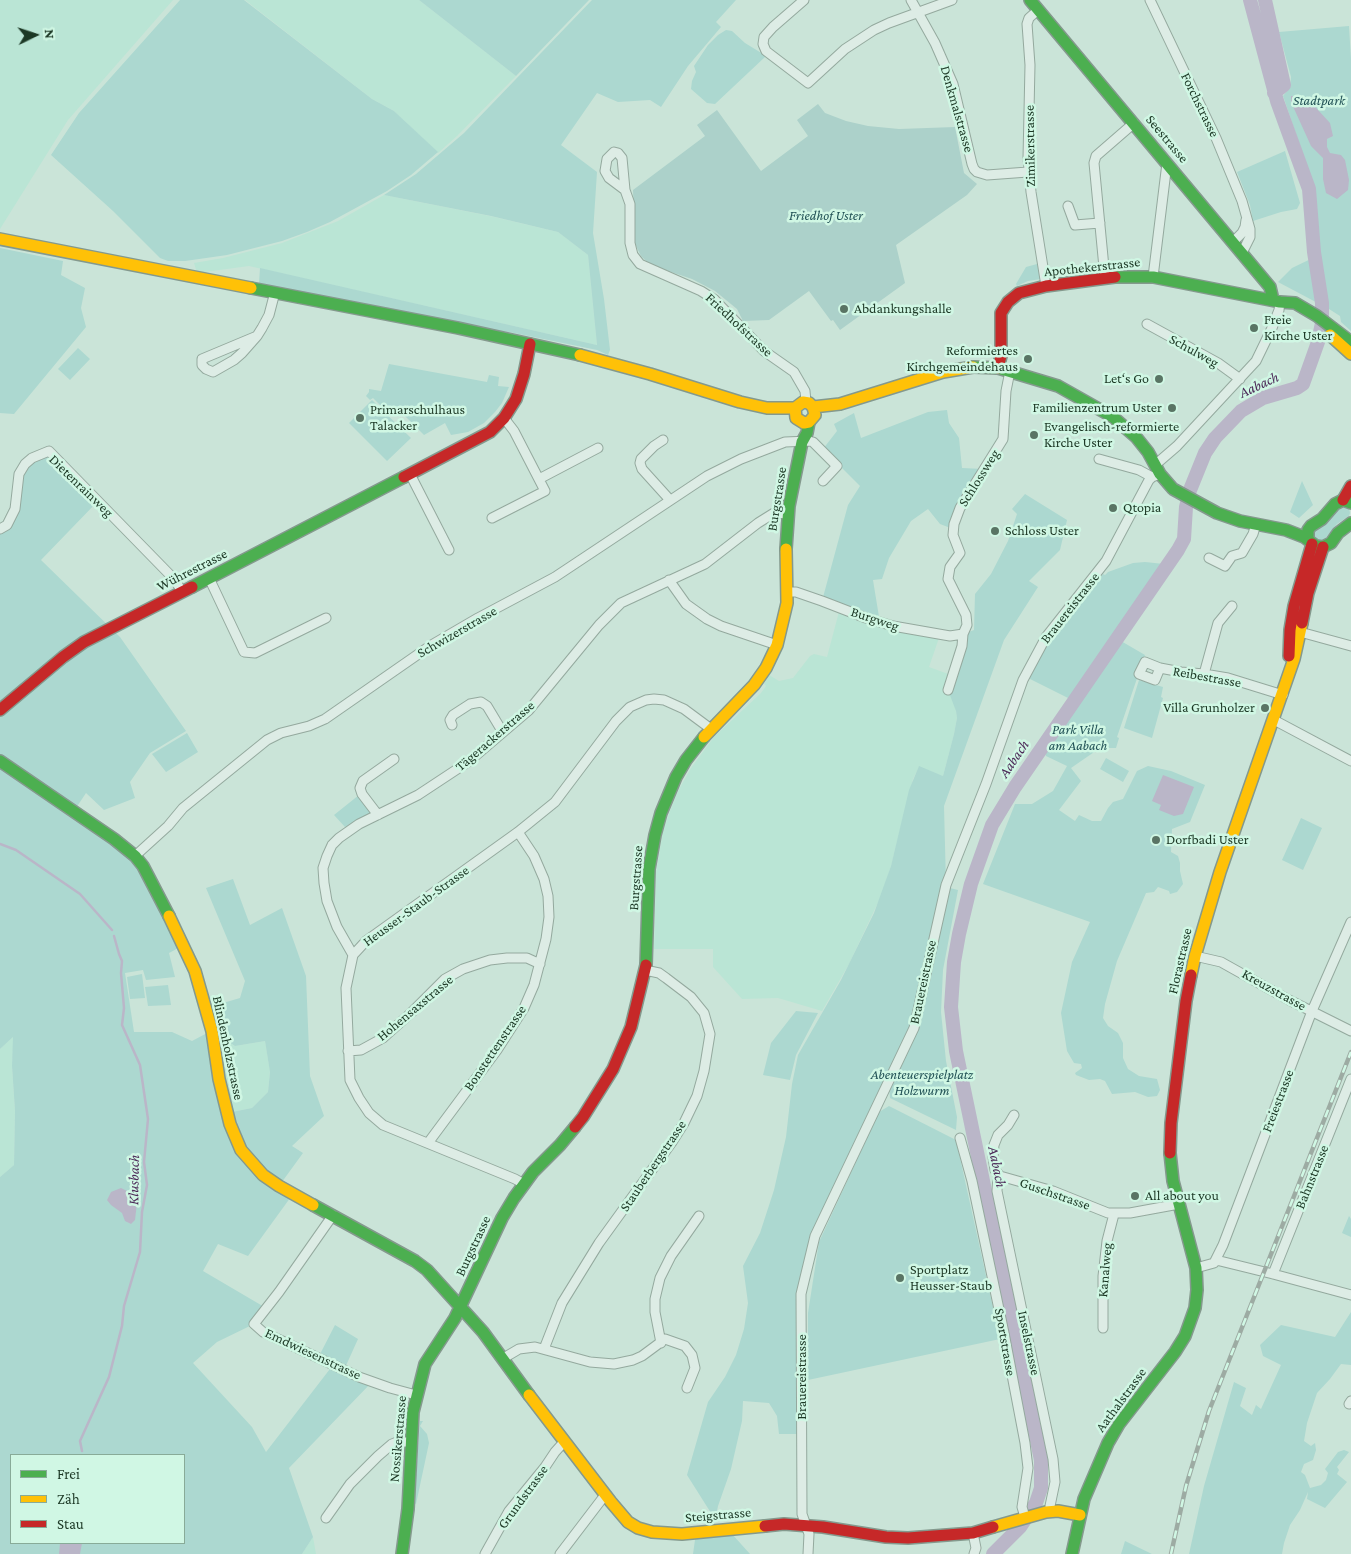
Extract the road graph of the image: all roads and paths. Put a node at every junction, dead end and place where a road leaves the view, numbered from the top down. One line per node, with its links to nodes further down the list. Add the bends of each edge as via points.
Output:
1 (804, 0): 7 (street, via 773,27 762,44 766,51 808,83 860,39)
2 (911, 0): 7 (street, Denkmalstrasse)
3 (952, 0): 7 (street)
4 (1030, 0): 6 (street, Seestrasse)
5 (1150, 0): 13 (street, Forchstrasse, via 1232,173)
6 (1038, 10): 8 (street, Seestrasse); 10 (street, Zimikerstrasse, via 1027,24 1030,65)
7 (918, 12): 10 (street, Denkmalstrasse, via 953,84 974,169 986,175)
8 (1134, 123): 9 (street, Seestrasse); 14 (street, via 1096,156)
9 (1167, 163): 16 (street, Seestrasse); 18 (street)
10 (1028, 172): 20 (street, Zimikerstrasse)
11 (625, 190): 32 (street, Friedhofstrasse, via 630,204 630,243 640,264 701,290 715,300 764,351 794,372 805,391)
12 (1068, 206): 14 (street, via 1075,225)
13 (1246, 212): 16 (street, via 1245,227); 17 (street, Forchstrasse, via 1250,237)
14 (1100, 223): 19 (street)
15 (0, 239): 21 (street)
16 (1234, 242): 17 (street, Seestrasse)
17 (1242, 253): 22 (street, Seestrasse, via 1270,287)
18 (1153, 277): 19 (street, Apothekerstrasse); 22 (street, Apothekerstrasse)
19 (1105, 278): 20 (street, Apothekerstrasse)
20 (1046, 286): 29 (street, Apothekerstrasse, via 1019,293 1001,313)
21 (275, 292): 25 (street); 27 (street)
22 (1276, 301): 24 (street); 31 (street, via 1272,328 1256,361)
23 (1147, 324): 31 (street, Schulweg, via 1218,363)
24 (1328, 328): 26 (street); 28 (street)
25 (257, 336): 25 (street, via 234,360 213,372 202,365 202,359)
26 (1351, 342)
27 (530, 344): 32 (street, via 585,356 740,402); 33 (street, Wührestrasse, via 520,390)
28 (1351, 354)
29 (998, 368): 30 (street); 32 (street, via 968,367 943,372)
30 (1010, 371): 38 (street, via 1058,386 1113,417 1136,437); 63 (street, Schlossweg, via 1003,439 960,508 954,524 960,553 950,567 948,579 967,620)
31 (1240, 379): 38 (street)
32 (805, 413): 35 (street, Burgstrasse, via 800,432)
33 (504, 418): 39 (street, Wührestrasse, via 482,437); 40 (street)
34 (663, 440): 43 (street, via 641,458 640,463)
35 (802, 442): 41 (street, via 813,442 837,466); 43 (street, Schwizerstrasse, via 785,442 741,459); 45 (street, Burgstrasse)
36 (598, 448): 40 (street)
37 (1099, 459): 38 (street)
38 (1156, 472): 48 (street, via 1178,493 1193,501 1228,518); 118 (street, Brauereistrasse, via 1106,561 1046,636 1023,680 946,886 914,1028 815,1236 801,1294 802,1514)
39 (410, 474): 53 (street); 55 (street, Wührestrasse)
40 (539, 480): 46 (street, via 545,491)
41 (823, 481)
42 (1351, 486): 44 (street)
43 (670, 500): 81 (street, Schwizerstrasse, via 554,578 430,646 325,719 267,740 183,808)
44 (1347, 501): 49 (street, via 1335,504)
45 (788, 514): 56 (street, Tägerackerstrasse, via 774,513 705,564); 58 (street, Burgstrasse)
46 (492, 518)
47 (1351, 523): 52 (street, via 1331,543)
48 (1256, 524): 51 (street); 54 (street, via 1242,553 1232,556 1225,566)
49 (1311, 526): 51 (street); 52 (street, via 1308,530)
50 (0, 529): 57 (street, Dietenrainweg, via 7,525 15,509 22,469 32,458 49,452 175,580)
51 (1286, 530): 52 (street)
52 (1314, 544): 60 (street, Florastrasse); 62 (street, Florastrasse, via 1312,579)
53 (449, 550)
54 (1209, 558)
55 (209, 578): 57 (street, Wührestrasse); 61 (street, via 244,652 255,653)
56 (669, 580): 64 (street, via 686,604 707,619); 75 (street, Tägerackerstrasse, via 626,599 614,609 529,710)
57 (182, 592): 71 (street, Wührestrasse, via 84,642)
58 (788, 592): 63 (street, Burgweg, via 893,626 950,636); 64 (street, Burgstrasse)
59 (1232, 606): 68 (street, via 1218,624)
60 (1294, 606): 62 (street, Florastrasse, via 1298,612 1296,624); 67 (street, Florastrasse, via 1290,630)
61 (326, 618)
62 (1300, 632): 65 (street); 67 (street, Florastrasse)
63 (963, 634): 69 (street, Schlossweg)
64 (777, 645): 74 (street, Burgstrasse, via 754,685)
65 (1351, 646)
66 (1160, 668): 68 (street, Reibestrasse)
67 (1290, 671): 70 (street, Florastrasse)
68 (1204, 674): 70 (street, Reibestrasse)
69 (948, 690)
70 (1283, 695): 72 (street, Florastrasse)
71 (0, 710)
72 (1274, 720): 78 (street); 84 (street, Florastrasse, via 1220,872)
73 (452, 725): 75 (street, via 453,715 470,704 481,702 488,706)
74 (711, 729): 80 (street, Heusser-Staub-Strasse, via 664,700 637,703 623,713 555,802); 86 (street, Burgstrasse, via 686,760 661,813 651,855)
75 (502, 731): 79 (street, Tägerackerstrasse, via 460,768 418,795)
76 (394, 758): 79 (street, via 363,782 360,788)
77 (0, 761): 81 (street, Blindenholzstrasse)
78 (1351, 761)
79 (378, 815): 83 (street, Tägerackerstrasse, via 339,838 332,845 323,868 327,901)
80 (518, 832): 83 (street, Heusser-Staub-Strasse, via 366,941); 85 (street, Bonstettenstrasse, via 534,856 548,896 549,917)
81 (135, 856): 98 (street, Blindenholzstrasse, via 151,879 195,971 212,1031 227,1113 241,1150 270,1180)
82 (1351, 922): 87 (street, Freiestrasse)
83 (353, 955): 89 (street, Heusser-Staub-Strasse, via 346,988)
84 (1195, 956): 87 (street, Kreuzstrasse, via 1221,962); 96 (street, Florastrasse, via 1185,1006 1170,1140)
85 (540, 964): 89 (street, Hohensaxstrasse, via 527,958 508,958 463,969 445,980 383,1038 361,1050); 93 (street, Bonstettenstrasse, via 524,1008)
86 (645, 970): 95 (street, Burgstrasse, via 631,1026 608,1078 576,1127); 107 (street, Stauberbergstrasse, via 666,978 691,997 704,1013 710,1034 704,1071 697,1096 680,1129 599,1243 562,1303)
87 (1312, 1011): 88 (street, Kreuzstrasse); 100 (street, Freiestrasse)
88 (1351, 1031)
89 (348, 1051): 93 (street, Heusser-Staub-Strasse, via 350,1080 369,1113 383,1125)
90 (1351, 1079): 102 (street, Bahnstrasse)
91 (1014, 1114): 94 (street, via 994,1145 993,1157)
92 (960, 1138): 115 (street, Sportstrasse, via 969,1168 1025,1443 1028,1475 1022,1507)
93 (428, 1143): 95 (street, Heusser-Staub-Strasse)
94 (998, 1174): 97 (street, Guschstrasse); 114 (street, Inselstrasse, via 997,1192 1053,1459 1055,1482)
95 (524, 1184): 104 (street, Burgstrasse, via 502,1218)
96 (1179, 1204): 97 (street, Guschstrasse); 101 (street, Florastrasse)
97 (1114, 1214): 105 (street, Kanalweg, via 1102,1276)
98 (333, 1215): 104 (street, Blindenholzstrasse, via 415,1261 438,1281); 110 (street, Emdwiesenstrasse, via 254,1324 263,1332 359,1376)
99 (699, 1216): 106 (street, via 665,1266 657,1288 655,1312)
100 (1216, 1260): 101 (street); 102 (street)
101 (1196, 1268): 116 (street, Aathalstrasse, via 1196,1296 1185,1336 1115,1430 1090,1484)
102 (1273, 1274): 103 (street)
103 (1351, 1295)
104 (460, 1308): 108 (street, Steigstrasse); 110 (street, Nossikerstrasse, via 425,1364)
105 (1103, 1328)
106 (660, 1343): 107 (street, via 642,1356 614,1364 590,1362); 109 (street, via 666,1339 680,1343 692,1355 695,1368)
107 (544, 1349): 108 (street, via 520,1349)
108 (502, 1359): 112 (street, Steigstrasse)
109 (687, 1388)
110 (416, 1395): 111 (street, Nossikerstrasse)
111 (411, 1442): 117 (street, via 392,1444 378,1456 350,1484); 120 (street, Nossikerstrasse)
112 (564, 1442): 113 (street, Steigstrasse); 121 (street, Grundstrasse, via 509,1511)
113 (605, 1495): 118 (street, Steigstrasse, via 628,1522 652,1532 682,1534); 122 (street)
114 (1051, 1511): 115 (street, Steigstrasse); 116 (street, Steigstrasse)
115 (1026, 1515): 119 (street, Steigstrasse)
116 (1080, 1515): 125 (street, Aathalstrasse)
117 (326, 1518)
118 (806, 1525): 119 (street, Steigstrasse, via 897,1538); 123 (street, Brauereistrasse)
119 (973, 1533): 124 (street)
120 (402, 1554)
121 (485, 1554)
122 (560, 1554)
123 (808, 1554)
124 (974, 1554)
125 (1072, 1554)

